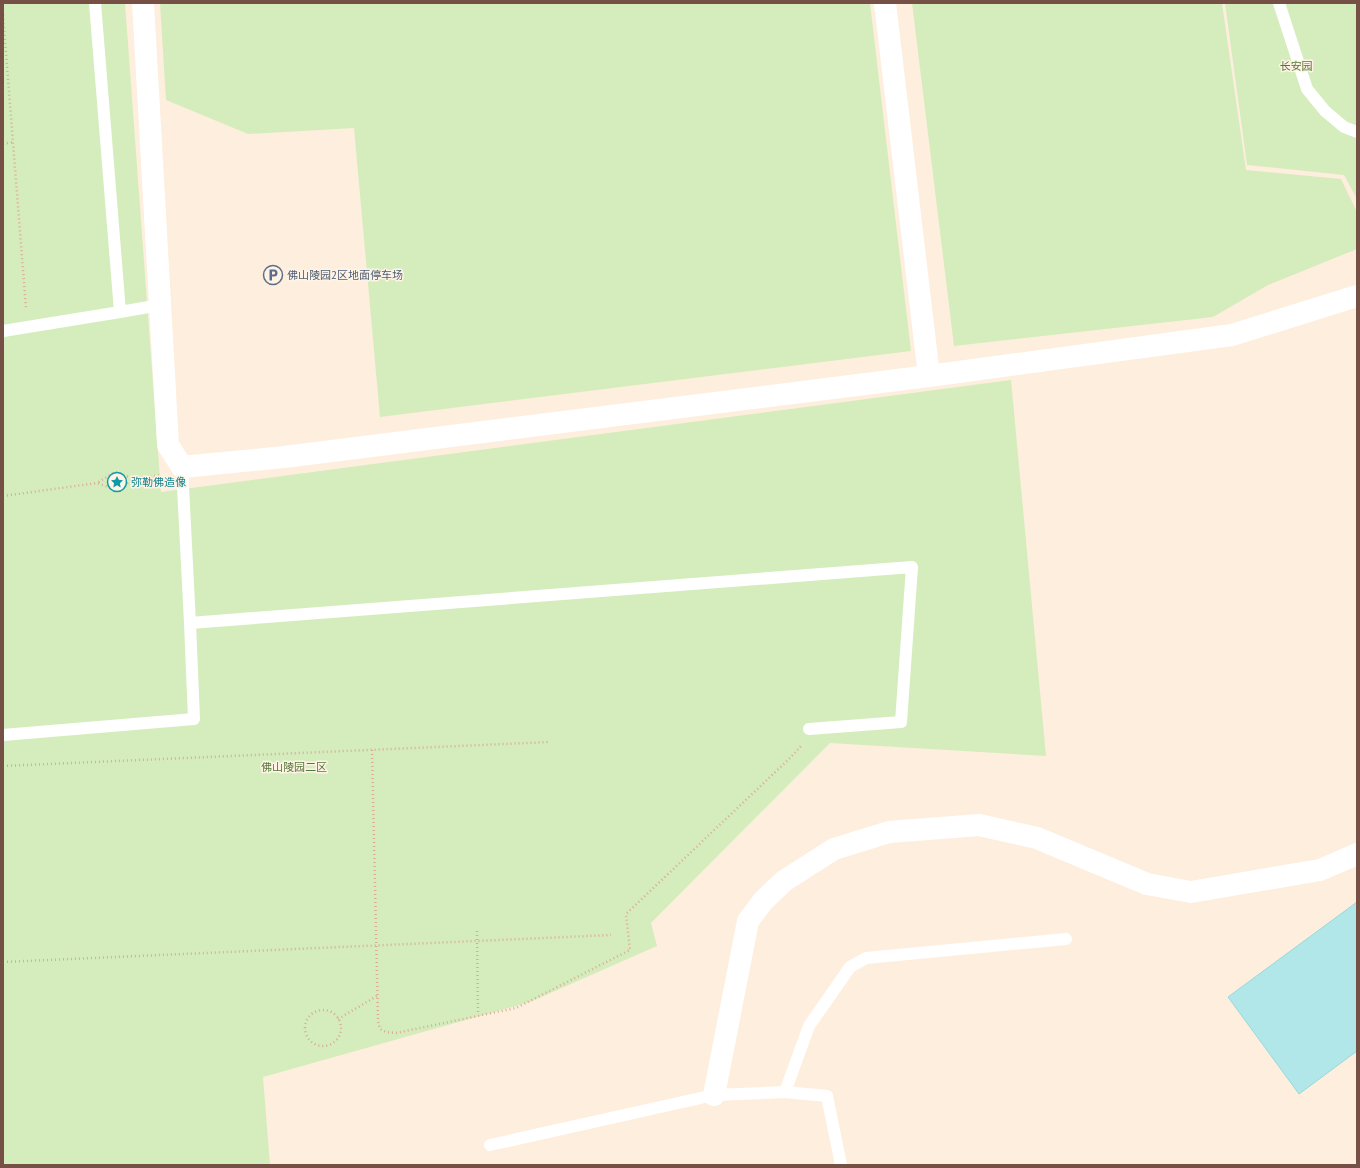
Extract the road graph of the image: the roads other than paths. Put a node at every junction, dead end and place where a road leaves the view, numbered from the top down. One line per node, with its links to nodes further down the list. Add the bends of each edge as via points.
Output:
1 (95, 3): 8 (lane)
2 (143, 3): 7 (street)
3 (885, 3): 10 (street)
4 (1279, 3): 5 (lane, via 1307,89 1325,111 1344,127)
5 (1357, 132)
6 (1357, 296): 10 (street, via 1232,335)
7 (160, 305): 8 (lane); 11 (street, via 168,445)
8 (120, 312): 9 (lane)
9 (3, 330)
10 (929, 376): 11 (street, via 284,457)
11 (182, 467): 12 (lane)
12 (190, 623): 13 (lane, via 912,566 901,722); 14 (lane, via 194,719)
13 (813, 729)
14 (3, 735)
15 (1357, 854): 18 (street, via 1320,870 1191,892 1147,884 1036,838 979,825 889,832 834,849 784,881 763,900 748,921)
16 (1066, 939): 17 (lane, via 866,958 850,967 809,1026)
17 (785, 1092): 18 (lane); 20 (lane, via 827,1096)
18 (714, 1095): 19 (lane)
19 (490, 1145)
20 (841, 1165)

